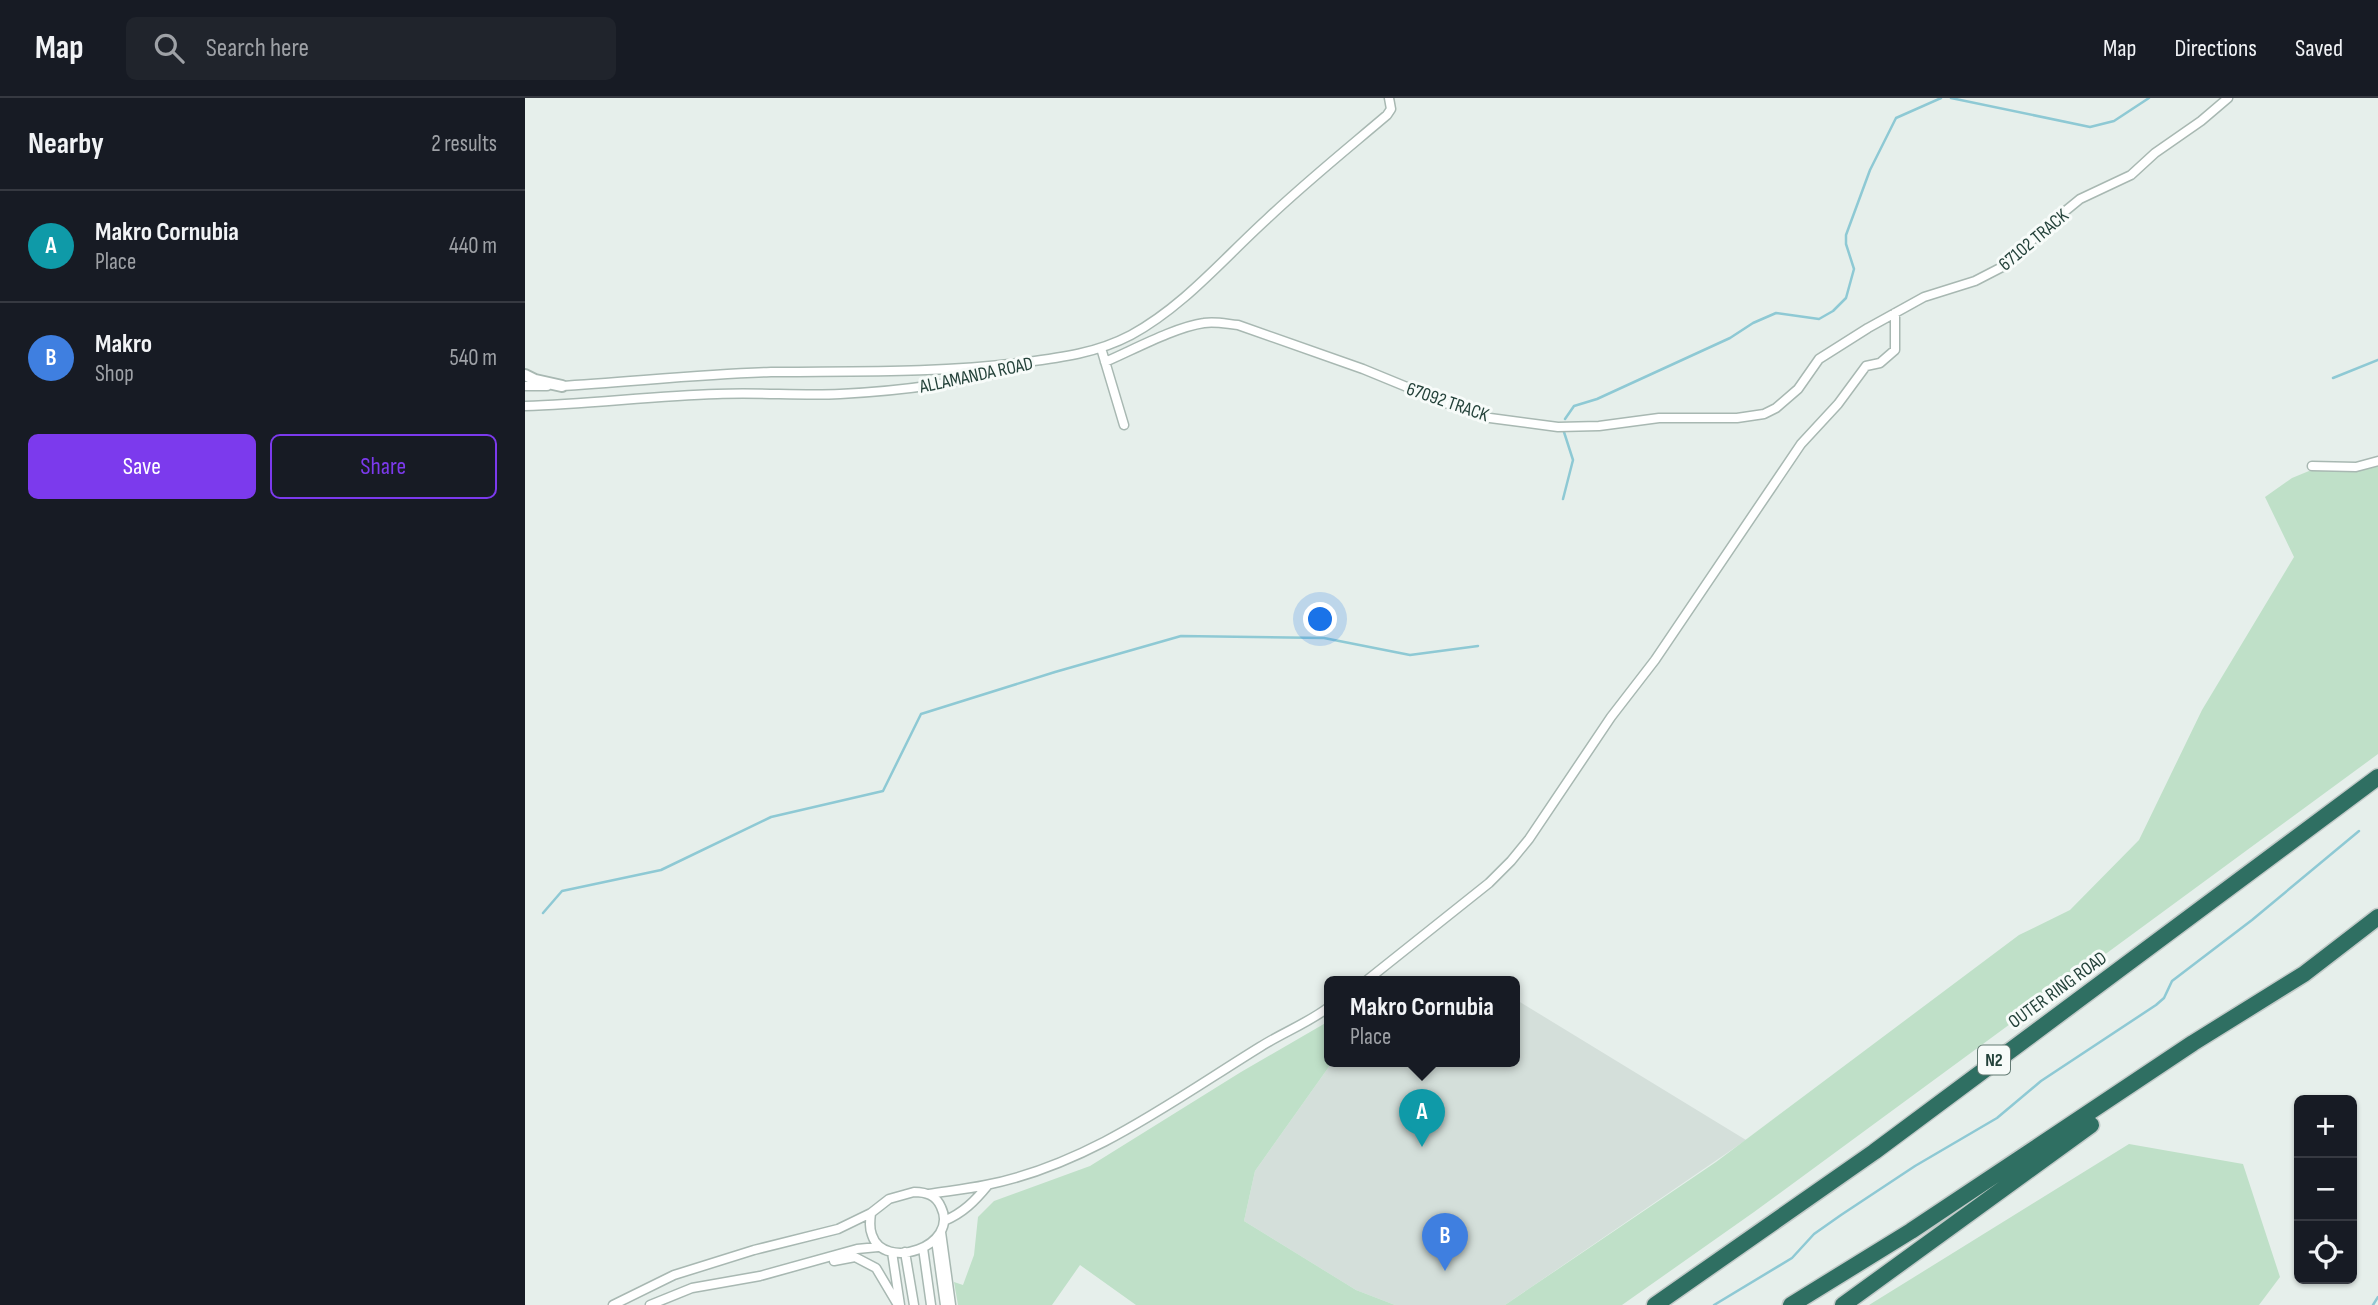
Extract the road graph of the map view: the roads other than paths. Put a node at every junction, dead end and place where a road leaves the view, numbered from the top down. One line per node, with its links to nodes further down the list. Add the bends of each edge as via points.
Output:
1 (1389, 98): 4 (street, via 1387,115 1266,220 1203,282 1157,318)
2 (2228, 98): 3 (street, 67102 TRACK, via 2131,175 2080,199 2006,265)
3 (1895, 313): 10 (street, 67102 TRACK, via 1819,359); 17 (street, via 1895,350 1880,363 1866,366 1801,444 1529,839 1489,884)
4 (1101, 348): 5 (street); 6 (street)
5 (1041, 361): 8 (street, ALLAMANDA ROAD, via 975,368 678,376); 11 (street, ALLAMANDA ROAD, via 1000,373 904,389 680,395)
6 (1105, 362): 10 (street, 67092 TRACK, via 1205,323 1238,325 1458,408 1490,418 1557,427 1659,418 1749,417 1776,408); 12 (street)
7 (525, 375): 8 (street)
8 (562, 386): 9 (street, ALLAMANDA ROAD)
9 (525, 387)
10 (1798, 389)
11 (525, 407)
12 (1124, 425)
13 (2378, 461): 14 (street, via 2356,467)
14 (2312, 466)
15 (2378, 777): 37 (highway, OUTER RING ROAD / N2, via 1874,1152)
16 (2378, 917): 19 (highway, via 2304,974)
17 (1372, 976)
18 (1324, 1010): 20 (street, via 1119,1134)
19 (2141, 1079): 38 (highway); 39 (highway, via 2102,1117)
20 (988, 1185): 21 (street); 23 (street, via 971,1205)
21 (929, 1194): 22 (street, via 905,1193 881,1203); 23 (street, via 938,1201)
22 (871, 1213): 25 (street, via 871,1235); 30 (street, via 838,1229 674,1275)
23 (944, 1220): 24 (street)
24 (938, 1236): 26 (street); 35 (street); 36 (street)
25 (879, 1247): 27 (street); 29 (street)
26 (923, 1248): 28 (street); 34 (street)
27 (892, 1252): 28 (street); 32 (street)
28 (905, 1252): 33 (street)
29 (811, 1263): 31 (street, via 692,1289); 32 (street, via 855,1257 876,1268)
30 (613, 1305)
31 (650, 1305)
32 (899, 1305)
33 (914, 1305)
34 (931, 1305)
35 (945, 1305)
36 (951, 1305)
37 (1655, 1305)
38 (1791, 1305)
39 (1843, 1305)

